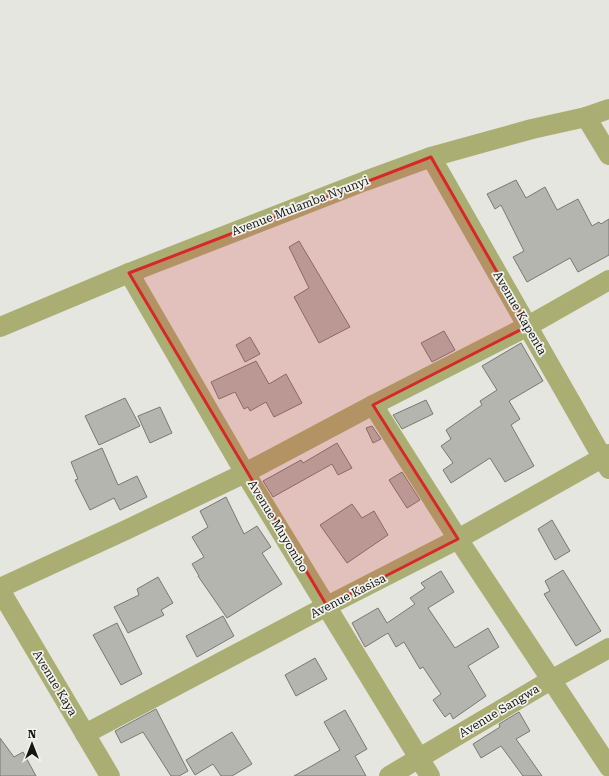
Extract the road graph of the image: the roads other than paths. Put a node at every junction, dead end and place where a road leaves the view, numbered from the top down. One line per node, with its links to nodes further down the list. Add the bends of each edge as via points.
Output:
1 (609, 109): 2 (street, Avenue Mulamba Nyunyi)
2 (586, 117): 3 (street); 4 (street, Avenue Mulamba Nyunyi)
3 (609, 155)
4 (431, 157): 5 (street, Avenue Mulamba Nyunyi, via 365,180); 7 (street, Avenue Kapenta)
5 (129, 273): 8 (street, Avenue Mulamba Nyunyi); 11 (street, Avenue Muyombo)
6 (609, 280): 7 (street)
7 (528, 326): 9 (street); 10 (street, Avenue Kapenta)
8 (0, 327)
9 (373, 405): 11 (street); 12 (street)
10 (607, 460): 12 (street, Avenue Kasisa)
11 (245, 473): 13 (street); 14 (street, Avenue Muyombo)
12 (458, 539): 14 (street, Avenue Kasisa); 16 (street)
13 (0, 589): 17 (street, Avenue Kaya)
14 (327, 606): 17 (street, Avenue Kasisa); 18 (street, Avenue Muyombo)
15 (609, 648): 16 (street, Avenue Sangwa)
16 (551, 680): 18 (street, Avenue Sangwa); 19 (street)
17 (85, 734): 20 (street, Avenue Kaya)
18 (420, 758): 21 (street, Avenue Sangwa); 22 (street, Avenue Muyombo)
19 (609, 767)
20 (110, 776)
21 (389, 776)
22 (430, 776)

